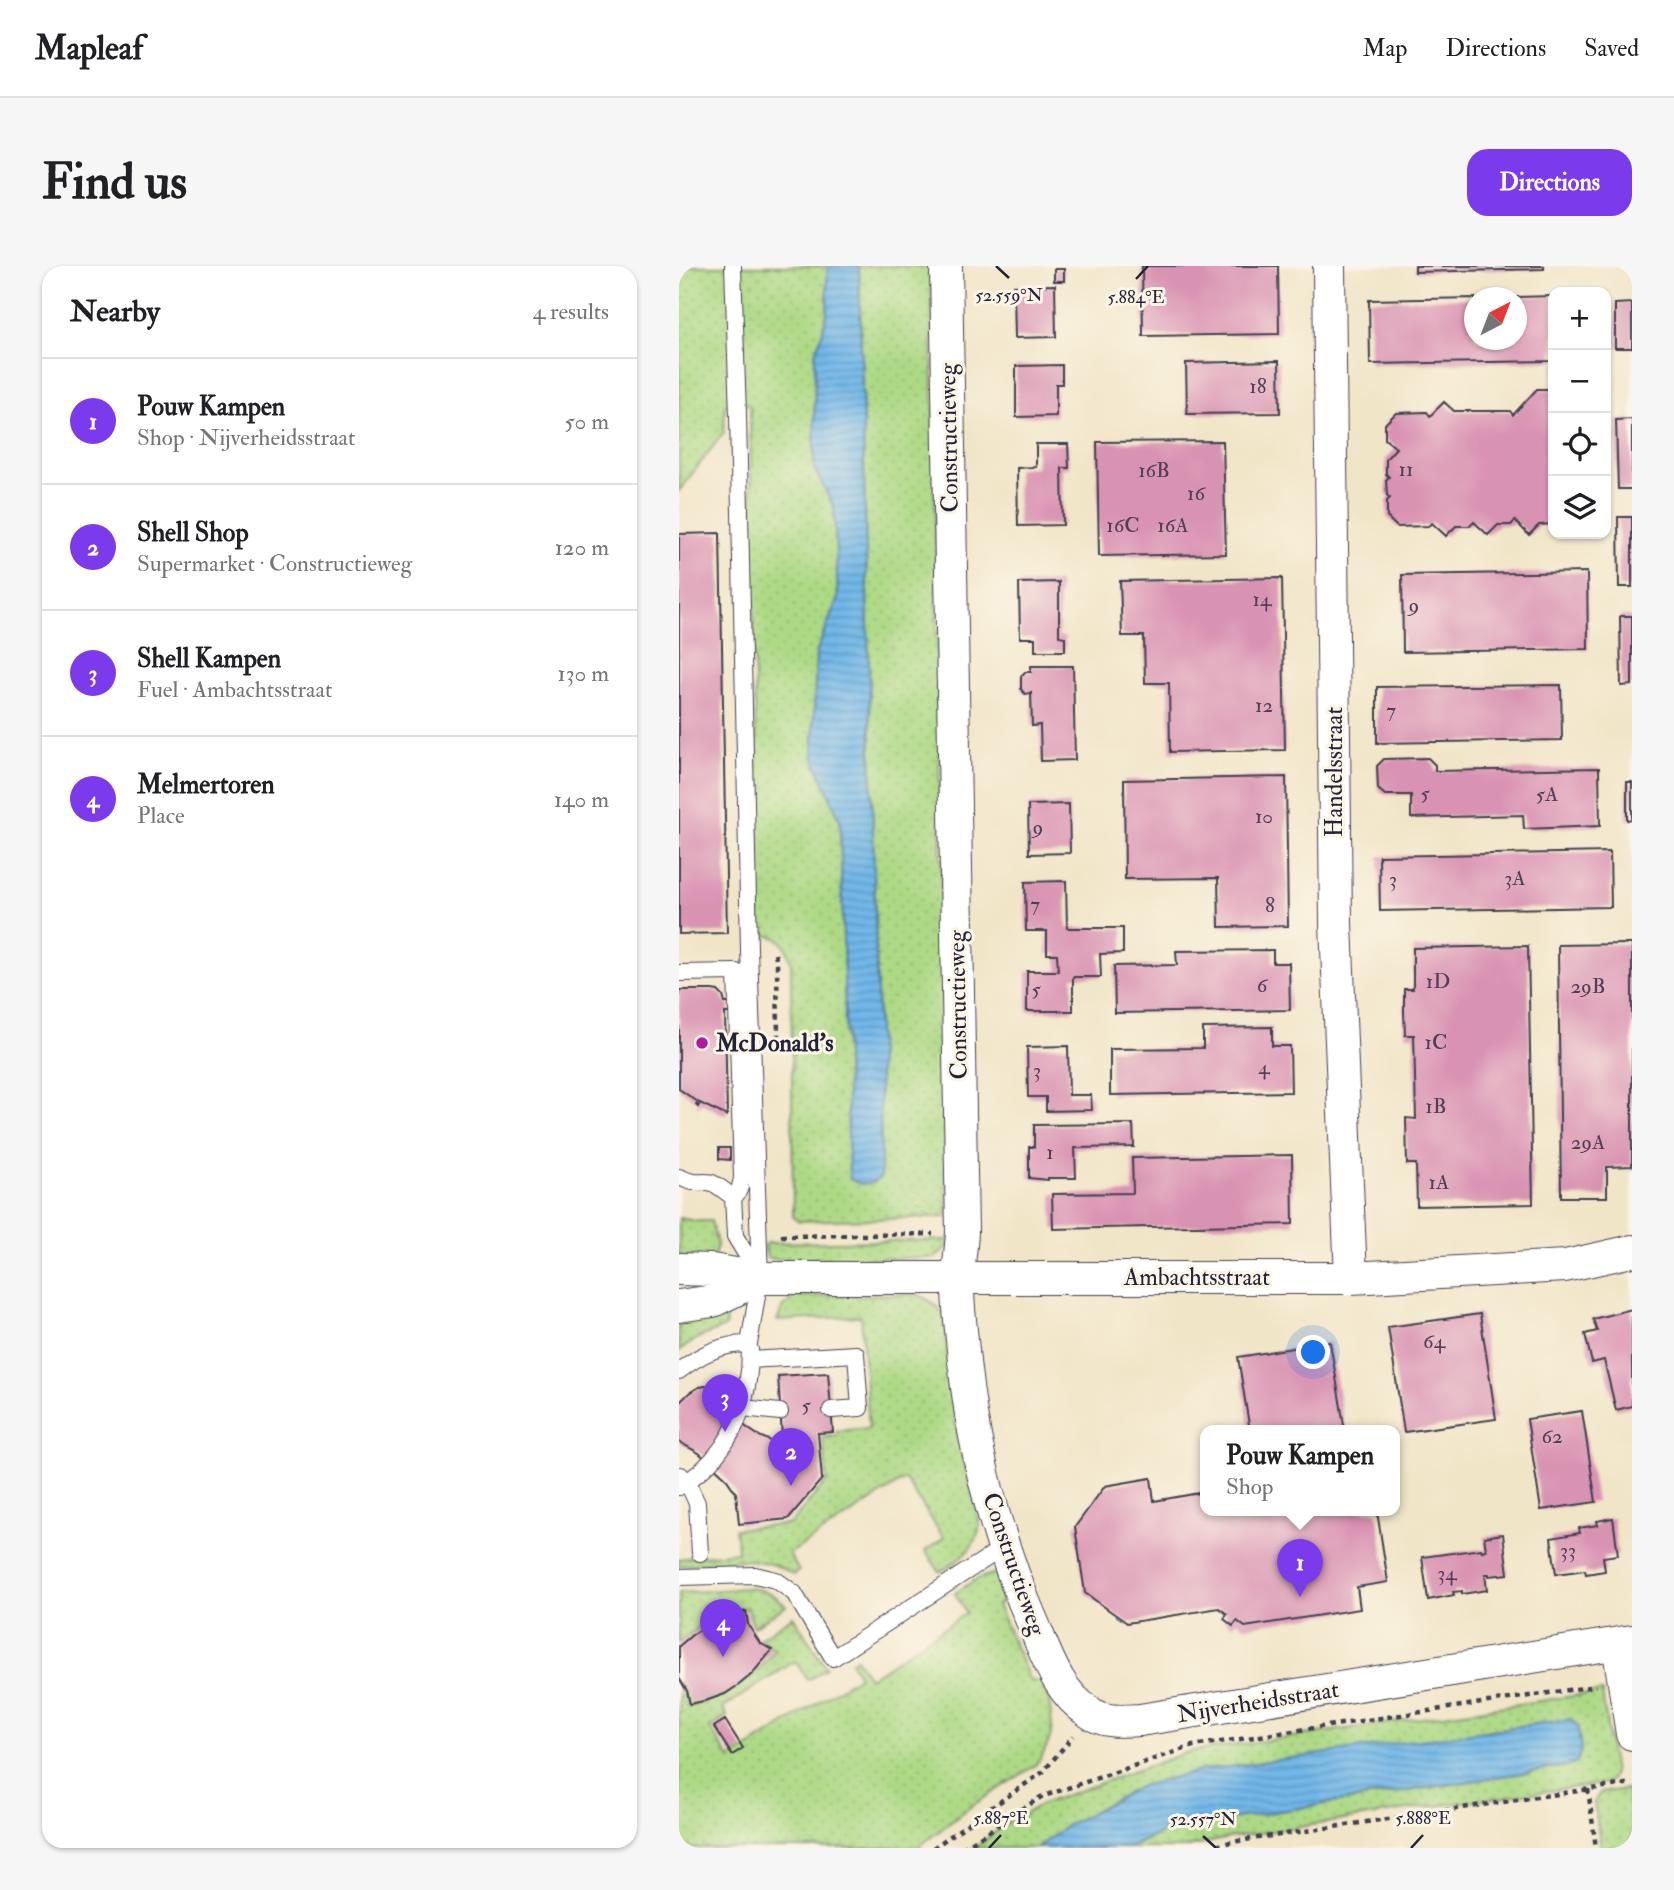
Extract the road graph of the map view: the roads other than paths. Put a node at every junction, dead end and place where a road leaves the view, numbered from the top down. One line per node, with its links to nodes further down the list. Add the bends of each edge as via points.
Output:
1 (733, 266): 10 (lane)
2 (946, 266): 9 (street, Constructieweg, via 962,1233)
3 (1329, 266): 11 (street, Handelsstraat, via 1336,924)
4 (679, 973): 6 (lane, via 736,972 742,1178 740,1190)
5 (679, 1177): 6 (lane, via 713,1183)
6 (733, 1196): 10 (lane, via 735,1236)
7 (1632, 1251): 11 (street, Ambachtsstraat, via 1565,1266)
8 (679, 1269): 10 (street, Ambachtsstraat)
9 (958, 1277): 10 (street, Ambachtsstraat); 11 (street, Ambachtsstraat); 19 (street, Constructieweg, via 970,1409)
10 (760, 1278): 12 (street, Ambachtsstraat, via 713,1301); 13 (lane)
11 (1351, 1278)
12 (679, 1306)
13 (750, 1352): 14 (lane, via 722,1347); 15 (lane); 16 (lane, via 856,1354 860,1408)
14 (679, 1371)
15 (743, 1408): 17 (lane); 18 (lane, via 715,1457)
16 (831, 1410)
17 (780, 1412)
18 (681, 1481): 20 (lane, via 697,1503)
19 (1004, 1547): 21 (lane, via 833,1658 794,1593 776,1580 755,1574); 23 (street, Constructieweg, via 1060,1684)
20 (700, 1553)
21 (679, 1577)
22 (1625, 1643): 23 (street, Nijverheidsstraat, via 1140,1720 1112,1721); 24 (street)
23 (1091, 1714)
24 (1632, 1734)

